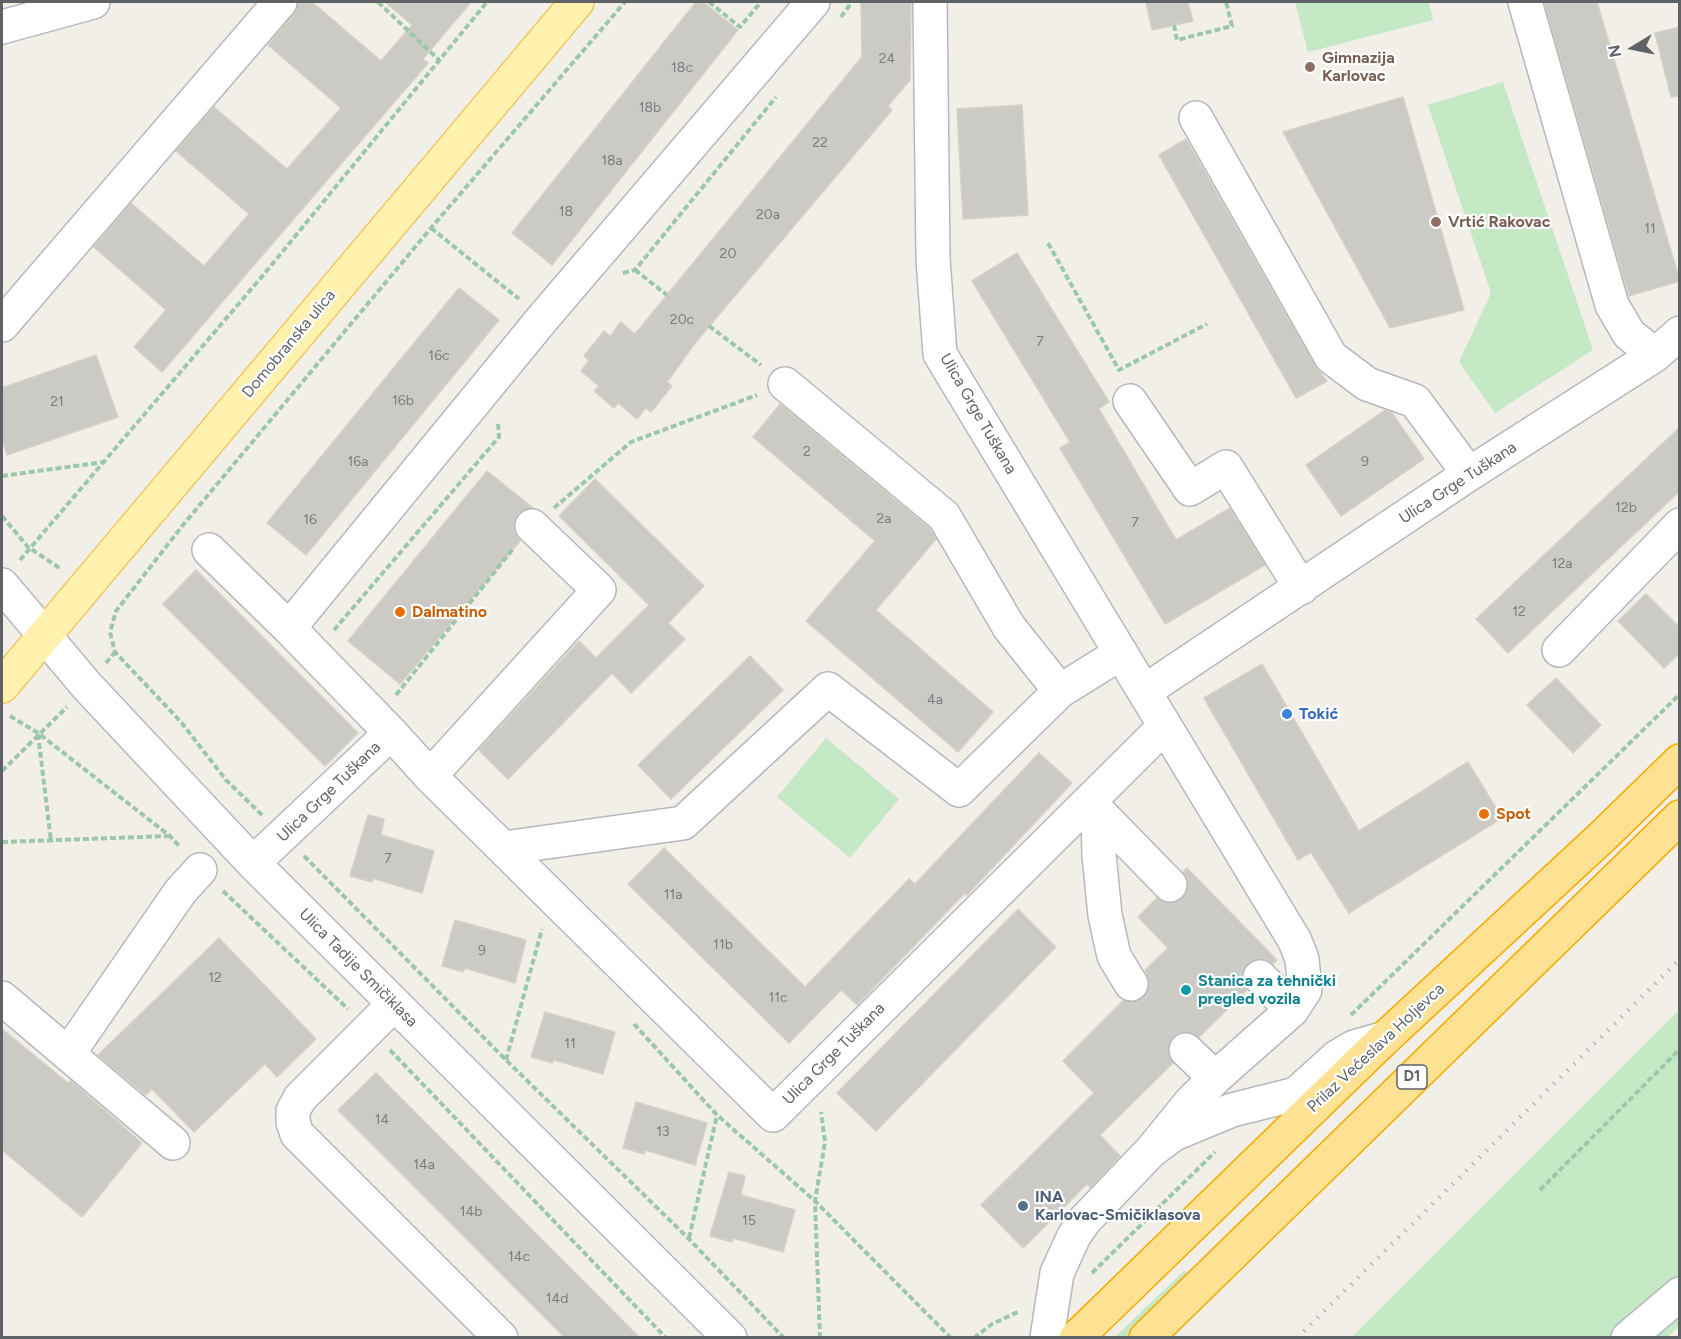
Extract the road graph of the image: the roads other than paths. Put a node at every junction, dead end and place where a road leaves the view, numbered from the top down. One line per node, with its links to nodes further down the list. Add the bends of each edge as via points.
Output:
1 (93, 2): 7 (street)
2 (280, 2): 9 (street)
3 (577, 2): 21 (main road, Domobranska ulica)
4 (813, 2): 20 (street, via 543,318)
5 (930, 2): 23 (street, Ulica Grge Tuškana, via 933,259 940,354)
6 (1525, 2): 11 (street, via 1612,305 1629,334)
7 (2, 27)
8 (1196, 118): 14 (street, via 1331,357 1366,384 1414,401)
9 (2, 325)
10 (1680, 333): 11 (street, Ulica Grge Tuškana)
11 (1655, 355): 14 (street, Ulica Grge Tuškana)
12 (785, 384): 25 (street, via 944,516 1009,627)
13 (1130, 401): 19 (street, via 1190,489 1226,466)
14 (1469, 474): 19 (street, Ulica Grge Tuškana)
15 (1680, 525): 22 (street)
16 (532, 526): 30 (street, via 599,590)
17 (209, 550): 20 (street)
18 (9, 575): 21 (street, Ulica Tadije Smičiklasa)
19 (1301, 588): 26 (street, Ulica Grge Tuškana)
20 (289, 628): 27 (street)
21 (43, 636): 24 (main road, Domobranska ulica); 34 (street, Ulica Tadije Smičiklasa)
22 (1559, 650)
23 (1121, 653): 25 (street); 26 (street, Ulica Grge Tuškana)
24 (2, 686)
25 (1060, 690): 33 (street, via 959,790 828,689 683,823)
26 (1145, 691): 28 (street, Ulica Grge Tuškana)
27 (384, 725): 30 (street, Ulica Grge Tuškana); 34 (street, Ulica Grge Tuškana, via 285,836)
28 (1164, 727): 31 (street, Ulica Grge Tuškana); 41 (street, Ulica Grge Tuškana, via 1295,942 1302,959 1305,990)
29 (1680, 761): 42 (highway, Prilaz Većeslava Holjevca)
30 (430, 776): 33 (street, Ulica Grge Tuškana)
31 (1093, 807): 33 (street, Ulica Grge Tuškana, via 773,1115); 36 (street); 38 (street, via 1105,915 1114,956)
32 (1680, 817): 53 (highway, D1)
33 (504, 848)
34 (254, 863): 40 (street, Ulica Tadije Smičiklasa)
35 (200, 870): 44 (street, via 180,892)
36 (1170, 885)
37 (1260, 977): 41 (street)
38 (1131, 984)
39 (2, 998): 44 (street)
40 (394, 1004): 49 (street, via 300,1098 293,1122 297,1134); 50 (street, Ulica Tadije Smičiklasa)
41 (1292, 1010): 45 (street, Ulica Grge Tuškana)
42 (1385, 1038): 47 (street, via 1336,1057 1296,1094 1232,1110 1174,1134); 52 (highway, Prilaz Većeslava Holjevca)
43 (1186, 1050): 45 (street)
44 (68, 1054): 46 (street)
45 (1215, 1078): 47 (street, Ulica Grge Tuškana)
46 (173, 1143)
47 (1151, 1151): 51 (street, via 1074,1236 1057,1273)
48 (1680, 1294): 54 (street)
49 (501, 1338)
50 (730, 1338)
51 (1047, 1338)
52 (1076, 1338)
53 (1146, 1338)
54 (1628, 1338)

